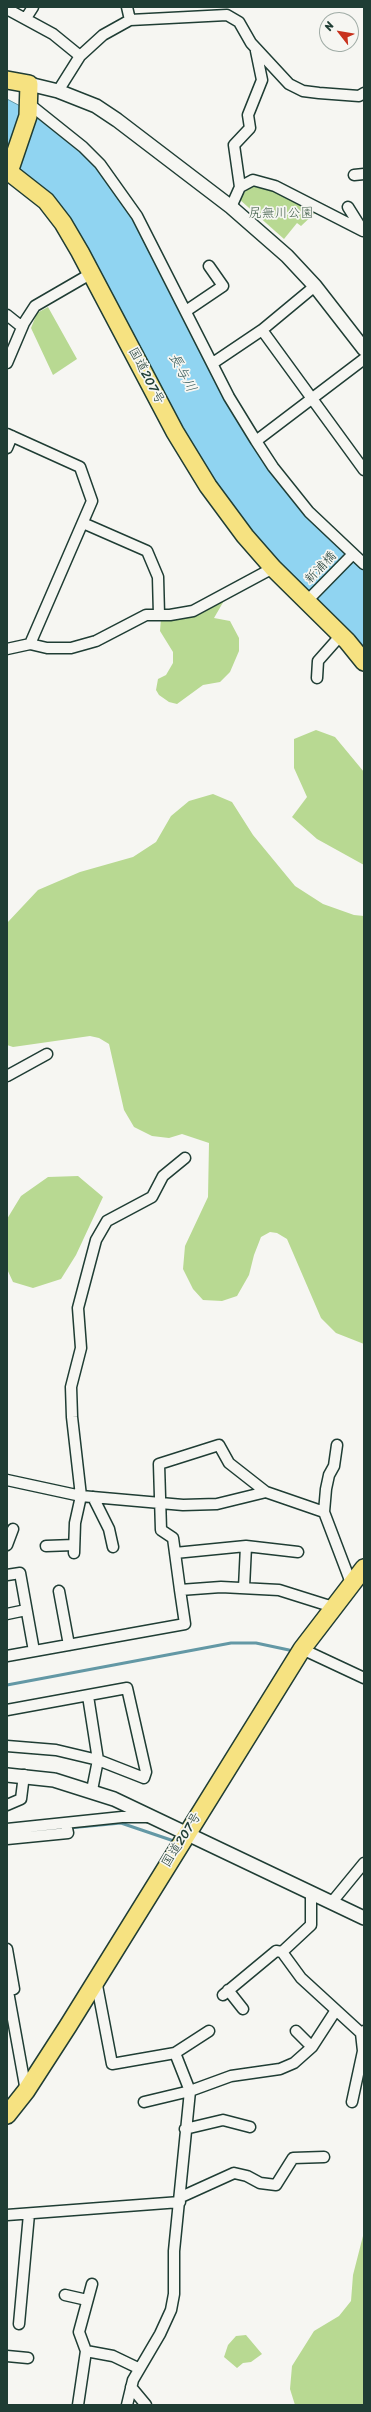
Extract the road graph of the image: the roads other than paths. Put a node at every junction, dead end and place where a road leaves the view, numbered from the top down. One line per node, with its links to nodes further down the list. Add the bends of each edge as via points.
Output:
1 (33, 7): 5 (street)
2 (126, 7): 6 (street)
3 (7, 9): 5 (street)
4 (230, 11): 6 (street); 7 (street)
5 (26, 18): 8 (street, via 53,34)
6 (130, 20): 8 (street, via 103,35)
7 (255, 49): 12 (street, via 289,84 303,91); 15 (street, via 262,80 248,115 250,128 234,145)
8 (80, 56): 11 (street)
9 (7, 80): 10 (highway)
10 (29, 84): 11 (street); 13 (highway, 国道207号)
11 (58, 91): 16 (street, via 96,106 117,120)
12 (362, 97)
13 (28, 106): 14 (highway, 国道207号, via 25,126); 22 (street, via 83,147 100,164 137,216)
14 (9, 170): 20 (highway, 国道207号, via 46,201)
15 (240, 187): 16 (street); 18 (street, via 253,180 275,186)
16 (231, 207): 21 (street, via 287,256)
17 (348, 207): 18 (street)
18 (364, 232)
19 (209, 266): 22 (street, via 223,286)
20 (92, 274): 24 (street, via 35,306); 38 (highway, 国道207号, via 175,432 208,486 245,536)
21 (315, 286): 25 (street); 26 (street)
22 (186, 311): 29 (street)
23 (7, 315): 24 (street)
24 (22, 327): 28 (street)
25 (262, 330): 29 (street); 30 (street)
26 (364, 349)
27 (364, 359): 30 (street)
28 (7, 363)
29 (213, 363): 32 (street, via 229,397)
30 (310, 398): 32 (street); 34 (street)
31 (10, 435): 33 (street); 35 (street, via 80,467 92,502)
32 (256, 441): 36 (street, via 309,512)
33 (7, 448)
34 (364, 470)
35 (83, 523): 40 (street, via 147,551 158,577); 42 (street)
36 (352, 555): 37 (street); 39 (street, 新浦橋)
37 (364, 564)
38 (273, 568): 39 (highway, 国道207号); 40 (street, via 192,611)
39 (309, 599): 41 (highway, 国道207号)
40 (159, 615): 42 (street, via 146,615 96,641 72,648 47,648)
41 (341, 635): 44 (highway, 国道207号); 45 (street, via 318,661)
42 (30, 644): 43 (street)
43 (7, 649)
44 (364, 662)
45 (317, 678)
46 (47, 1054): 47 (street)
47 (7, 1076)
48 (185, 1158): 52 (street, via 163,1176 152,1197 107,1221 96,1240 78,1308 81,1348 71,1387)
49 (337, 1445): 55 (street, via 334,1466 326,1489)
50 (7, 1480): 52 (street)
51 (266, 1492): 54 (street, via 217,1504); 54 (street, via 230,1463 218,1445 159,1464); 55 (street)
52 (81, 1496): 53 (street); 58 (street, via 75,1523 74,1549)
53 (93, 1497): 54 (street); 60 (street, via 109,1529)
54 (159, 1503): 62 (street, via 161,1530 173,1538)
55 (324, 1512): 65 (street)
56 (13, 1529): 57 (street)
57 (7, 1545)
58 (46, 1546)
59 (246, 1546): 61 (street); 62 (street); 66 (street)
60 (113, 1547)
61 (298, 1552)
62 (175, 1553): 67 (street)
63 (364, 1568): 65 (highway, 国道207号)
64 (7, 1575): 70 (street, via 20,1573)
65 (351, 1583): 69 (highway, 国道207号)
66 (244, 1588): 67 (street, via 221,1586); 69 (street, via 280,1590)
67 (180, 1590): 72 (street, via 185,1624)
68 (59, 1591): 72 (street)
69 (333, 1607): 73 (highway, 国道207号)
70 (26, 1610): 71 (street); 74 (street)
71 (7, 1614)
72 (69, 1645): 74 (street)
73 (302, 1649): 76 (street); 88 (highway, 国道207号)
74 (34, 1651): 75 (street)
75 (7, 1656)
76 (364, 1678)
77 (88, 1696): 78 (street); 80 (street); 80 (street, via 127,1688 146,1772 144,1778)
78 (7, 1710)
79 (7, 1746): 80 (street, via 56,1750)
80 (98, 1760): 83 (street)
81 (7, 1775): 82 (street)
82 (24, 1775): 83 (street); 84 (street, via 21,1799)
83 (92, 1790): 85 (street)
84 (7, 1805)
85 (154, 1817): 86 (street, via 122,1817); 88 (street)
86 (66, 1824): 87 (street); 89 (street, via 68,1833)
87 (7, 1829)
88 (186, 1833): 91 (street); 96 (highway, 国道207号)
89 (7, 1839)
90 (364, 1863): 92 (street)
91 (311, 1894): 92 (street); 95 (street, via 311,1925)
92 (332, 1902): 93 (street)
93 (364, 1918)
94 (7, 1949): 97 (street)
95 (282, 1952): 98 (street, via 276,1950 225,1993); 99 (street, via 301,1978)
96 (96, 1980): 104 (street, via 112,2064); 107 (highway, 国道207号)
97 (11, 1987): 107 (street)
98 (243, 2009)
99 (336, 2010): 102 (street); 103 (street)
100 (209, 2031): 104 (street)
101 (296, 2031): 103 (street)
102 (362, 2032): 105 (street)
103 (312, 2047): 106 (street, via 294,2064 280,2069 231,2076)
104 (175, 2053): 106 (street)
105 (360, 2085): 109 (street)
106 (190, 2090): 108 (street); 112 (street)
107 (26, 2091): 110 (highway, 国道207号)
108 (144, 2102)
109 (352, 2102)
110 (7, 2115)
111 (250, 2127): 112 (street, via 223,2120)
112 (185, 2129): 114 (street)
113 (324, 2157): 114 (street, via 293,2158 276,2184 260,2183 234,2173)
114 (180, 2199): 115 (street); 124 (street, via 174,2251 176,2282 170,2310 160,2334)
115 (29, 2214): 116 (street); 120 (street)
116 (7, 2215)
117 (92, 2284): 119 (street)
118 (65, 2295): 119 (street)
119 (87, 2300): 121 (street, via 79,2332)
120 (19, 2324)
121 (86, 2351): 124 (street, via 113,2356); 126 (street)
122 (7, 2356): 123 (street)
123 (28, 2358)
124 (138, 2368): 125 (street)
125 (131, 2387): 127 (street); 128 (street)
126 (78, 2405)
127 (126, 2405)
128 (146, 2405)

